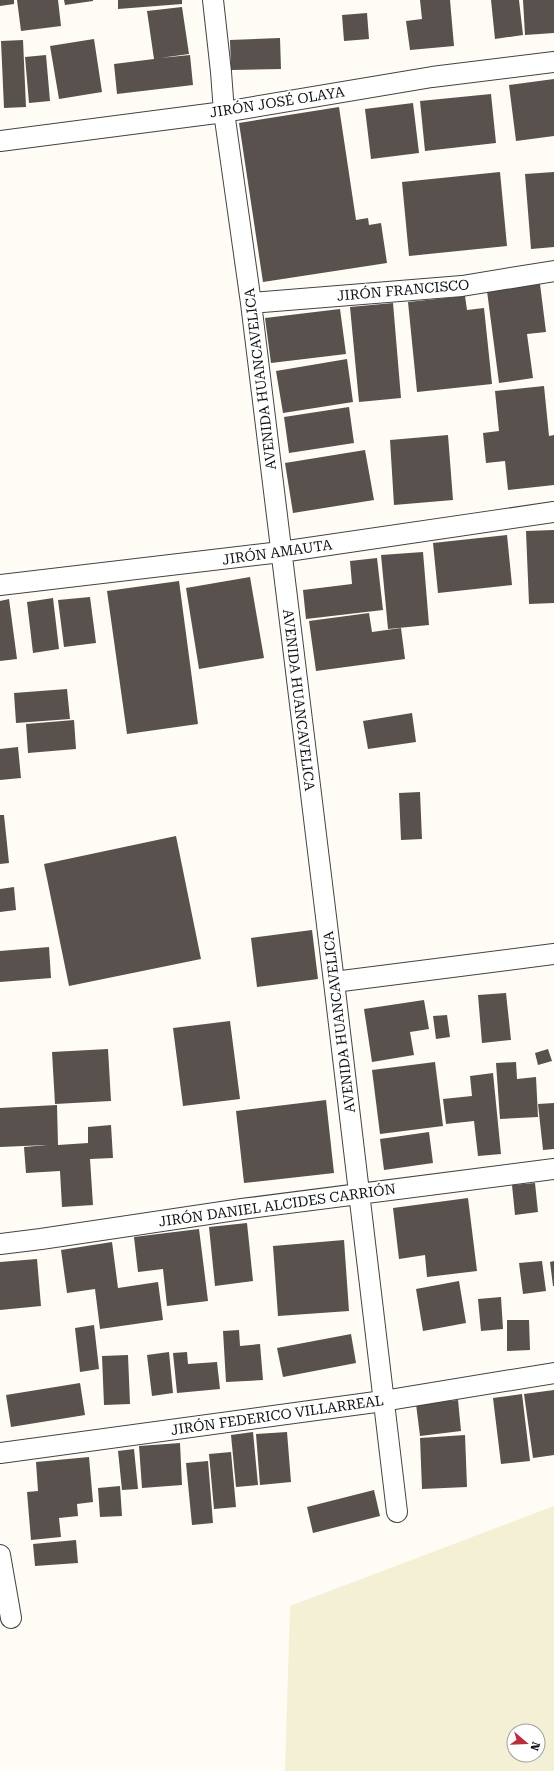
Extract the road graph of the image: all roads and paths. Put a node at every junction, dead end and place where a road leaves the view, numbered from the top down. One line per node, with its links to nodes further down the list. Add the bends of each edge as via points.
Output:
1 (212, 0): 3 (street, AVENIDA HUANCAVELICA)
2 (554, 62): 3 (street, JIRÓN JOSÉ OLAYA, via 432,77)
3 (224, 112): 4 (street, JIRÓN JOSÉ OLAYA); 6 (street, AVENIDA HUANCAVELICA)
4 (0, 141)
5 (554, 271): 6 (street, JIRÓN FRANCISCO, via 462,286)
6 (251, 303): 8 (street, AVENIDA HUANCAVELICA)
7 (554, 512): 8 (street, JIRÓN AMAUTA)
8 (281, 552): 9 (street, JIRÓN AMAUTA); 11 (street, AVENIDA HUANCAVELICA)
9 (0, 585)
10 (554, 954): 11 (street)
11 (334, 982): 13 (street, AVENIDA HUANCAVELICA)
12 (554, 1169): 13 (street, JIRÓN DANIEL ALCIDES CARRIÓN)
13 (359, 1193): 14 (street, JIRÓN DANIEL ALCIDES CARRIÓN); 16 (street, AVENIDA HUANCAVELICA)
14 (0, 1244)
15 (554, 1372): 16 (street, JIRÓN FEDERICO VILLARREAL)
16 (383, 1401): 17 (street, JIRÓN FEDERICO VILLARREAL); 18 (street, AVENIDA HUANCAVELICA)
17 (0, 1452)
18 (397, 1512)
19 (0, 1555): 20 (street)
20 (10, 1618)

